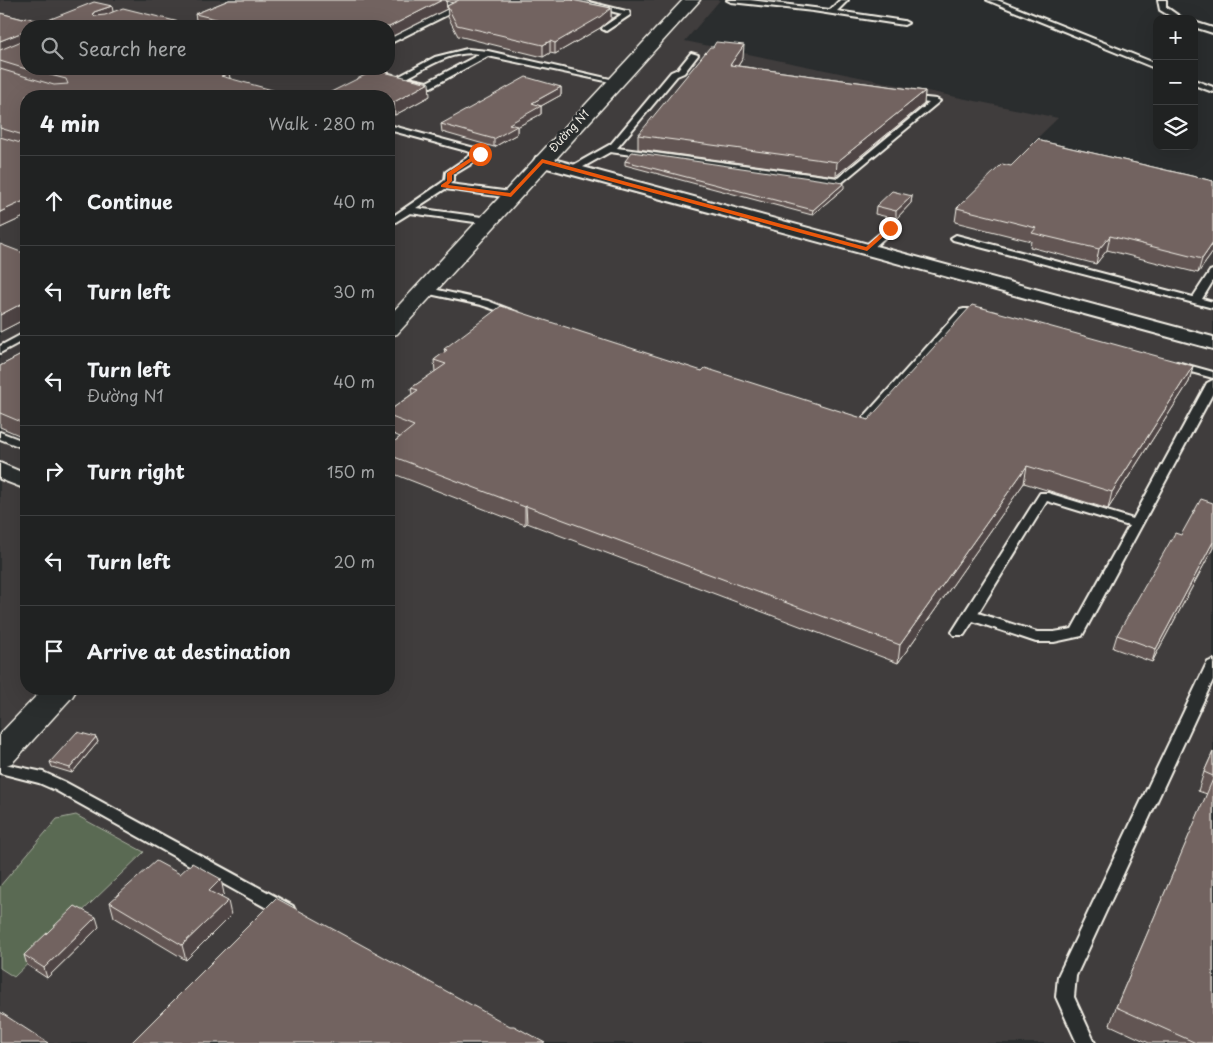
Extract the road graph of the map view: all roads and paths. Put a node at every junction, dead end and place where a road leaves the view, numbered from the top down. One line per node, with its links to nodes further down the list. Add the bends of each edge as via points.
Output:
1 (466, 0): 9 (lane)
2 (692, 0): 24 (street, Đường N1)
3 (731, 0): 10 (lane)
4 (844, 0): 10 (lane)
5 (991, 0): 19 (lane)
6 (1162, 0): 11 (lane, via 1163,8)
7 (578, 1): 14 (lane, via 626,13)
8 (444, 4): 9 (lane)
9 (454, 6): 16 (lane, via 459,7)
10 (832, 12): 12 (lane)
11 (1174, 15)
12 (904, 23)
13 (1198, 25): 15 (lane)
14 (606, 29)
15 (1213, 31)
16 (395, 39)
17 (488, 53): 23 (lane, via 452,52); 23 (lane, via 428,85); 24 (lane)
18 (694, 55): 29 (lane)
19 (1153, 65)
20 (381, 75): 22 (lane)
21 (387, 75): 23 (lane)
22 (374, 78)
23 (400, 78)
24 (615, 81): 30 (street, Đường N1)
25 (1198, 84): 26 (lane)
26 (1213, 90)
27 (899, 97): 29 (lane, via 936,101 840,181)
28 (395, 130): 32 (lane, via 479,152 478,156 449,174 450,181)
29 (609, 149): 31 (lane)
30 (542, 161): 31 (street); 33 (street, Đường N1)
31 (573, 169): 39 (street)
32 (443, 186): 33 (lane); 34 (lane)
33 (511, 195): 36 (street, Đường N1)
34 (408, 210): 35 (lane); 36 (lane)
35 (395, 219)
36 (489, 222): 41 (street, Đường N1)
37 (890, 228): 39 (lane)
38 (956, 238): 42 (lane)
39 (867, 249): 48 (street)
40 (1213, 273): 42 (lane)
41 (424, 290): 44 (lane); 46 (street, Đường N1)
42 (1196, 300): 43 (lane)
43 (1213, 305)
44 (522, 315)
45 (992, 315): 53 (lane, via 964,312 863,424)
46 (395, 322)
47 (20, 338): 49 (lane)
48 (1213, 343)
49 (0, 350)
50 (1165, 362): 51 (lane)
51 (1213, 375)
52 (1213, 383): 58 (lane)
53 (844, 418)
54 (0, 435): 55 (lane)
55 (20, 443)
56 (0, 470): 57 (street)
57 (20, 479)
58 (1136, 524): 59 (lane, via 1078,633 1036,637); 59 (lane, via 1044,496)
59 (970, 615): 60 (lane)
60 (958, 632)
61 (1213, 665): 66 (lane, via 1067,976 1065,997)
62 (55, 695): 63 (street)
63 (0, 755)
64 (0, 768): 65 (lane, via 43,778 60,786)
65 (303, 919)
66 (1086, 1043)

